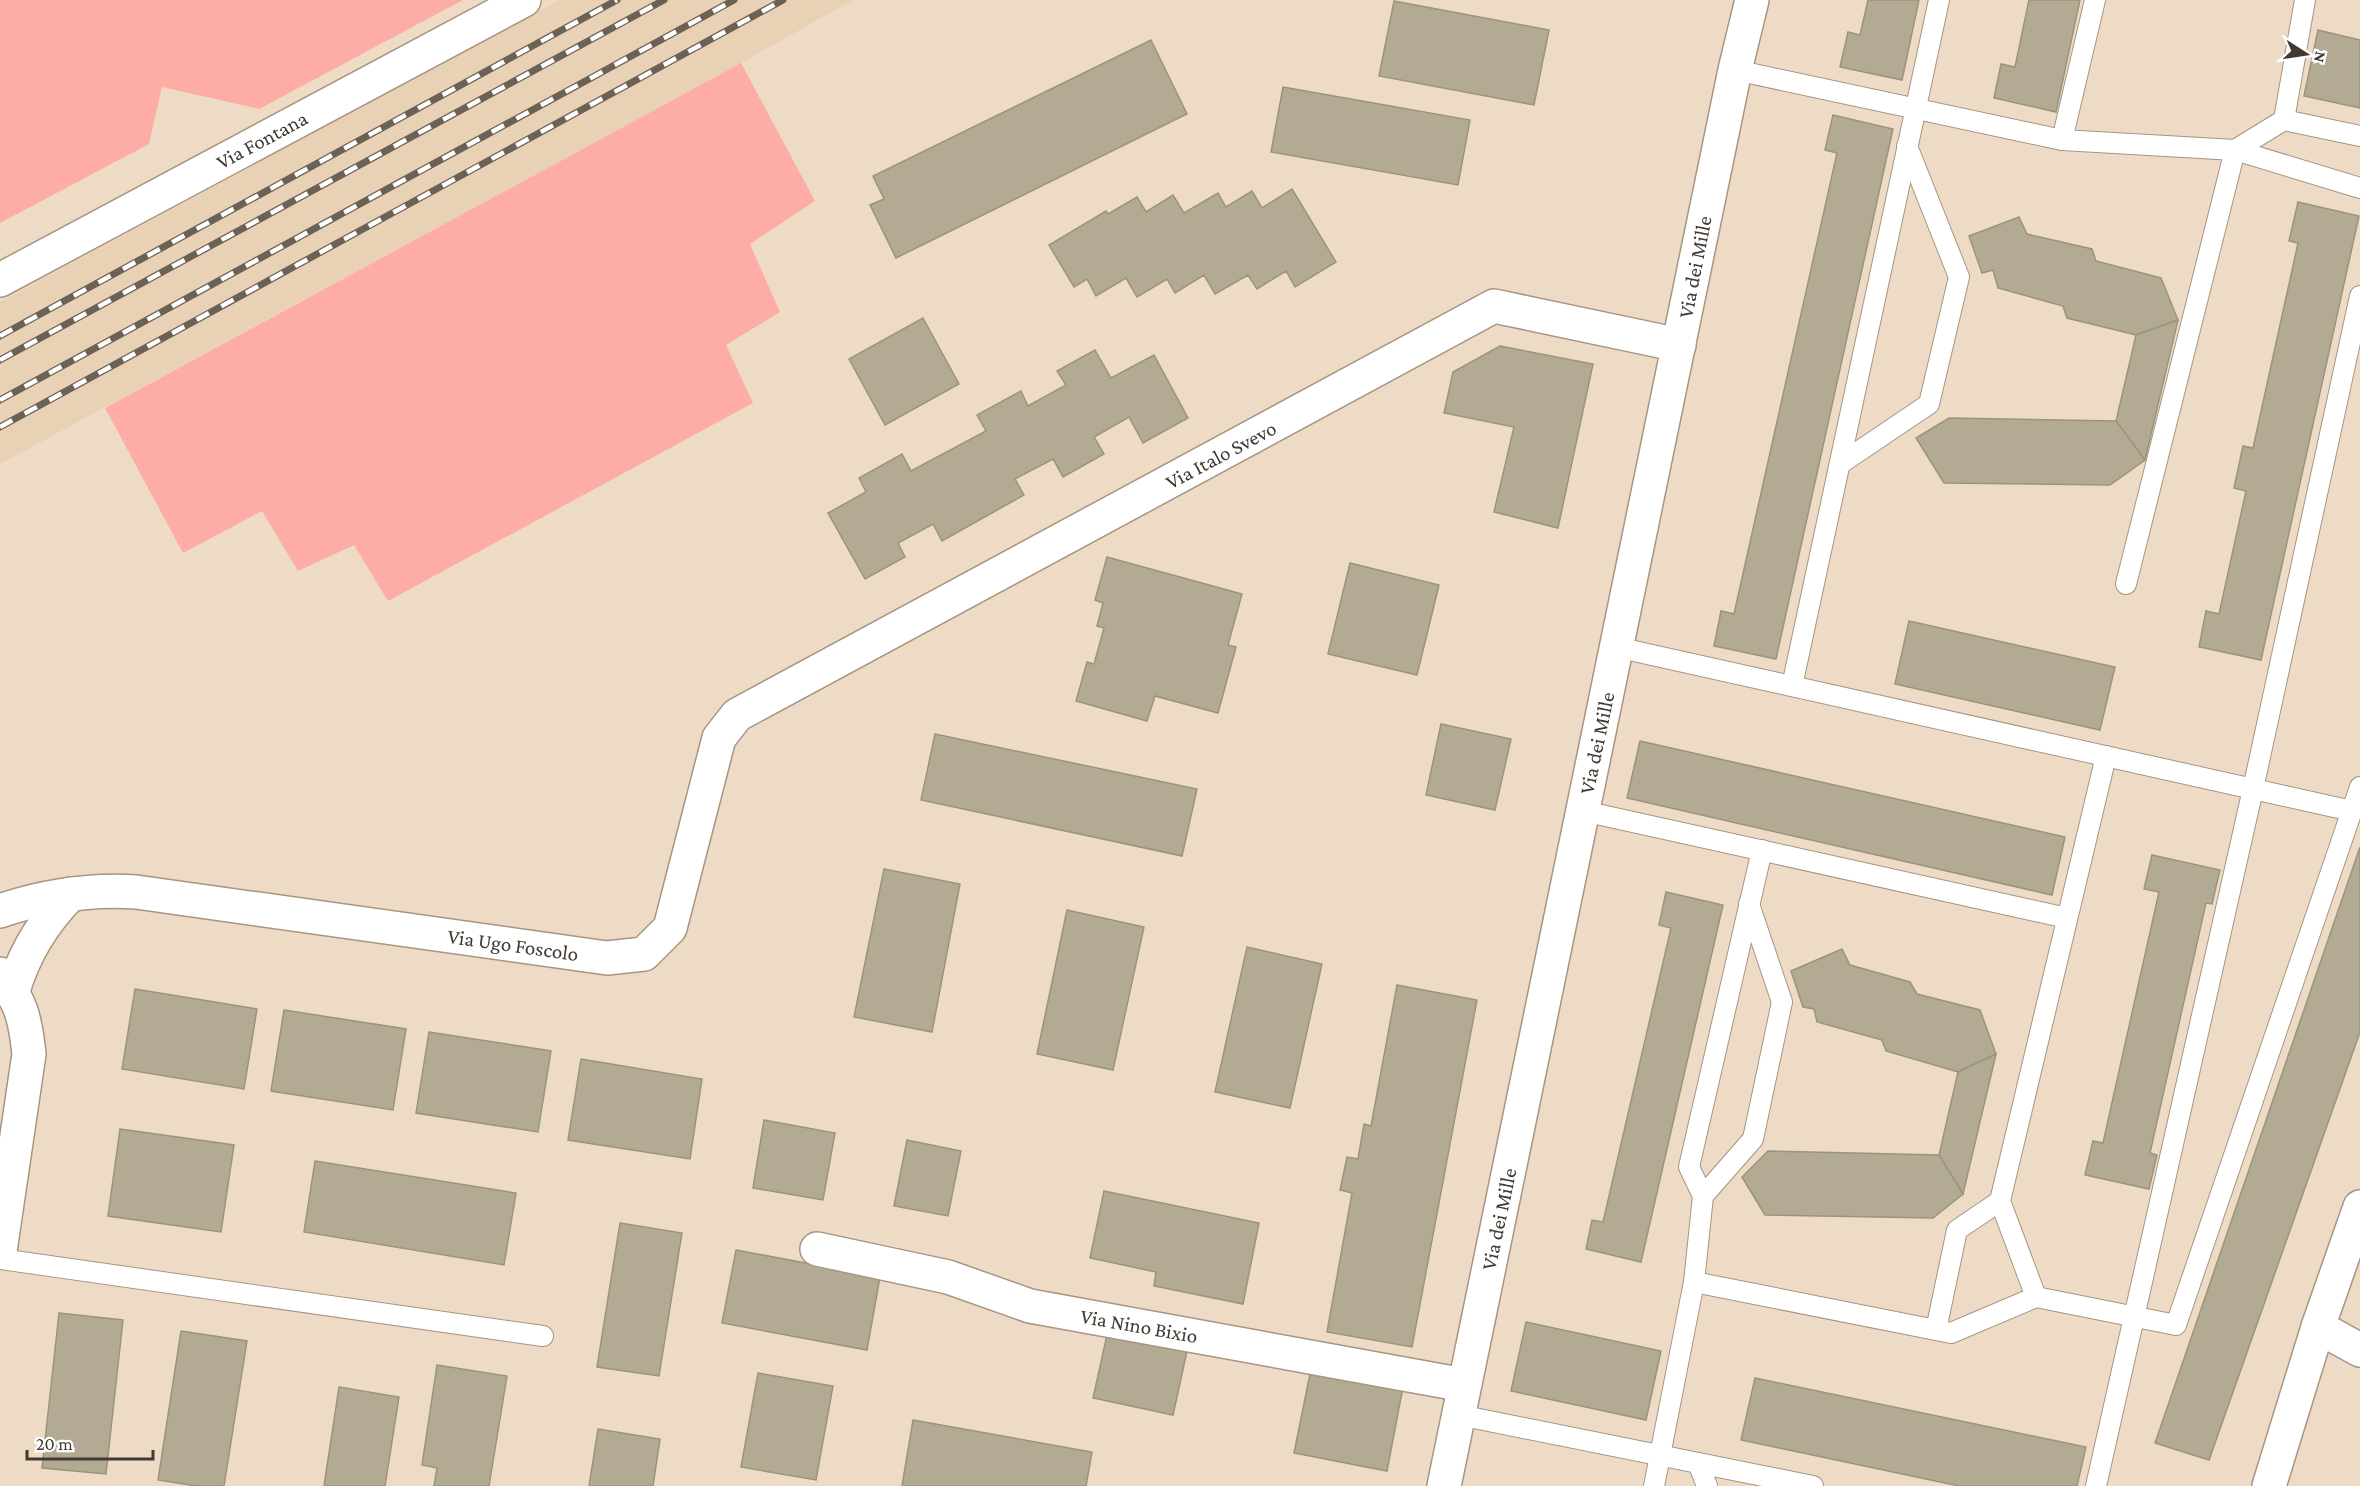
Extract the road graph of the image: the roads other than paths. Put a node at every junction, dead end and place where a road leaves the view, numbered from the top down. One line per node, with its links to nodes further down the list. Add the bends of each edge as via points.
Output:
1 (524, 0): 14 (street, Via Fontana)
2 (1752, 0): 6 (street, Via dei Mille)
3 (1939, 0): 7 (lane)
4 (2095, 0): 10 (lane)
5 (2305, 0): 8 (lane)
6 (1735, 70): 7 (lane); 16 (street, Via dei Mille)
7 (1915, 108): 10 (lane); 11 (lane)
8 (2284, 120): 9 (lane); 12 (lane)
9 (2360, 136)
10 (2062, 140): 12 (lane)
11 (1907, 146): 17 (lane); 17 (lane, via 1959,277 1929,404)
12 (2235, 150): 13 (lane); 18 (lane)
13 (2360, 188)
14 (0, 280)
15 (2360, 296): 24 (lane)
16 (1679, 345): 19 (street, Via dei Mille); 21 (street, Via Italo Svevo, via 1494,306)
17 (1840, 464): 20 (lane)
18 (2126, 584)
19 (1616, 647): 20 (lane); 25 (street, Via dei Mille)
20 (1792, 686): 22 (lane)
21 (781, 690): 28 (street, Via Ugo Foscolo, via 736,715 719,738 670,928 644,954 607,958 136,892)
22 (2106, 756): 24 (lane); 31 (lane)
23 (2360, 787): 26 (lane)
24 (2253, 789): 26 (lane); 41 (lane)
25 (1583, 811): 27 (lane); 46 (street, Via dei Mille)
26 (2352, 811): 41 (lane, via 2176,1325)
27 (1762, 850): 29 (lane); 31 (lane)
28 (71, 894): 30 (street, Via Ugo Foscolo); 32 (street, via 42,927)
29 (1749, 904): 33 (lane, via 1689,1167); 33 (lane, via 1782,1002 1753,1139)
30 (0, 911)
31 (2067, 918): 34 (lane)
32 (6, 982): 37 (street, via 26,1021 29,1054)
33 (1703, 1196): 39 (lane)
34 (2000, 1201): 40 (lane); 43 (lane, via 1957,1230)
35 (2360, 1207): 42 (street)
36 (818, 1249): 46 (street, Via Nino Bixio, via 948,1277 1030,1306)
37 (0, 1251)
38 (0, 1259): 44 (lane)
39 (1694, 1282): 43 (lane); 47 (lane)
40 (2036, 1297): 41 (lane); 43 (lane, via 1951,1333)
41 (2135, 1317): 53 (lane)
42 (2318, 1327): 45 (street); 54 (street)
43 (1936, 1330)
44 (543, 1336)
45 (2360, 1350)
46 (1462, 1400): 47 (lane); 49 (street, Via dei Mille)
47 (1660, 1456): 48 (lane); 50 (lane)
48 (1698, 1463): 51 (lane); 52 (lane)
49 (1444, 1486)
50 (1654, 1486)
51 (1707, 1486)
52 (1813, 1486)
53 (2096, 1486)
54 (2269, 1486)

